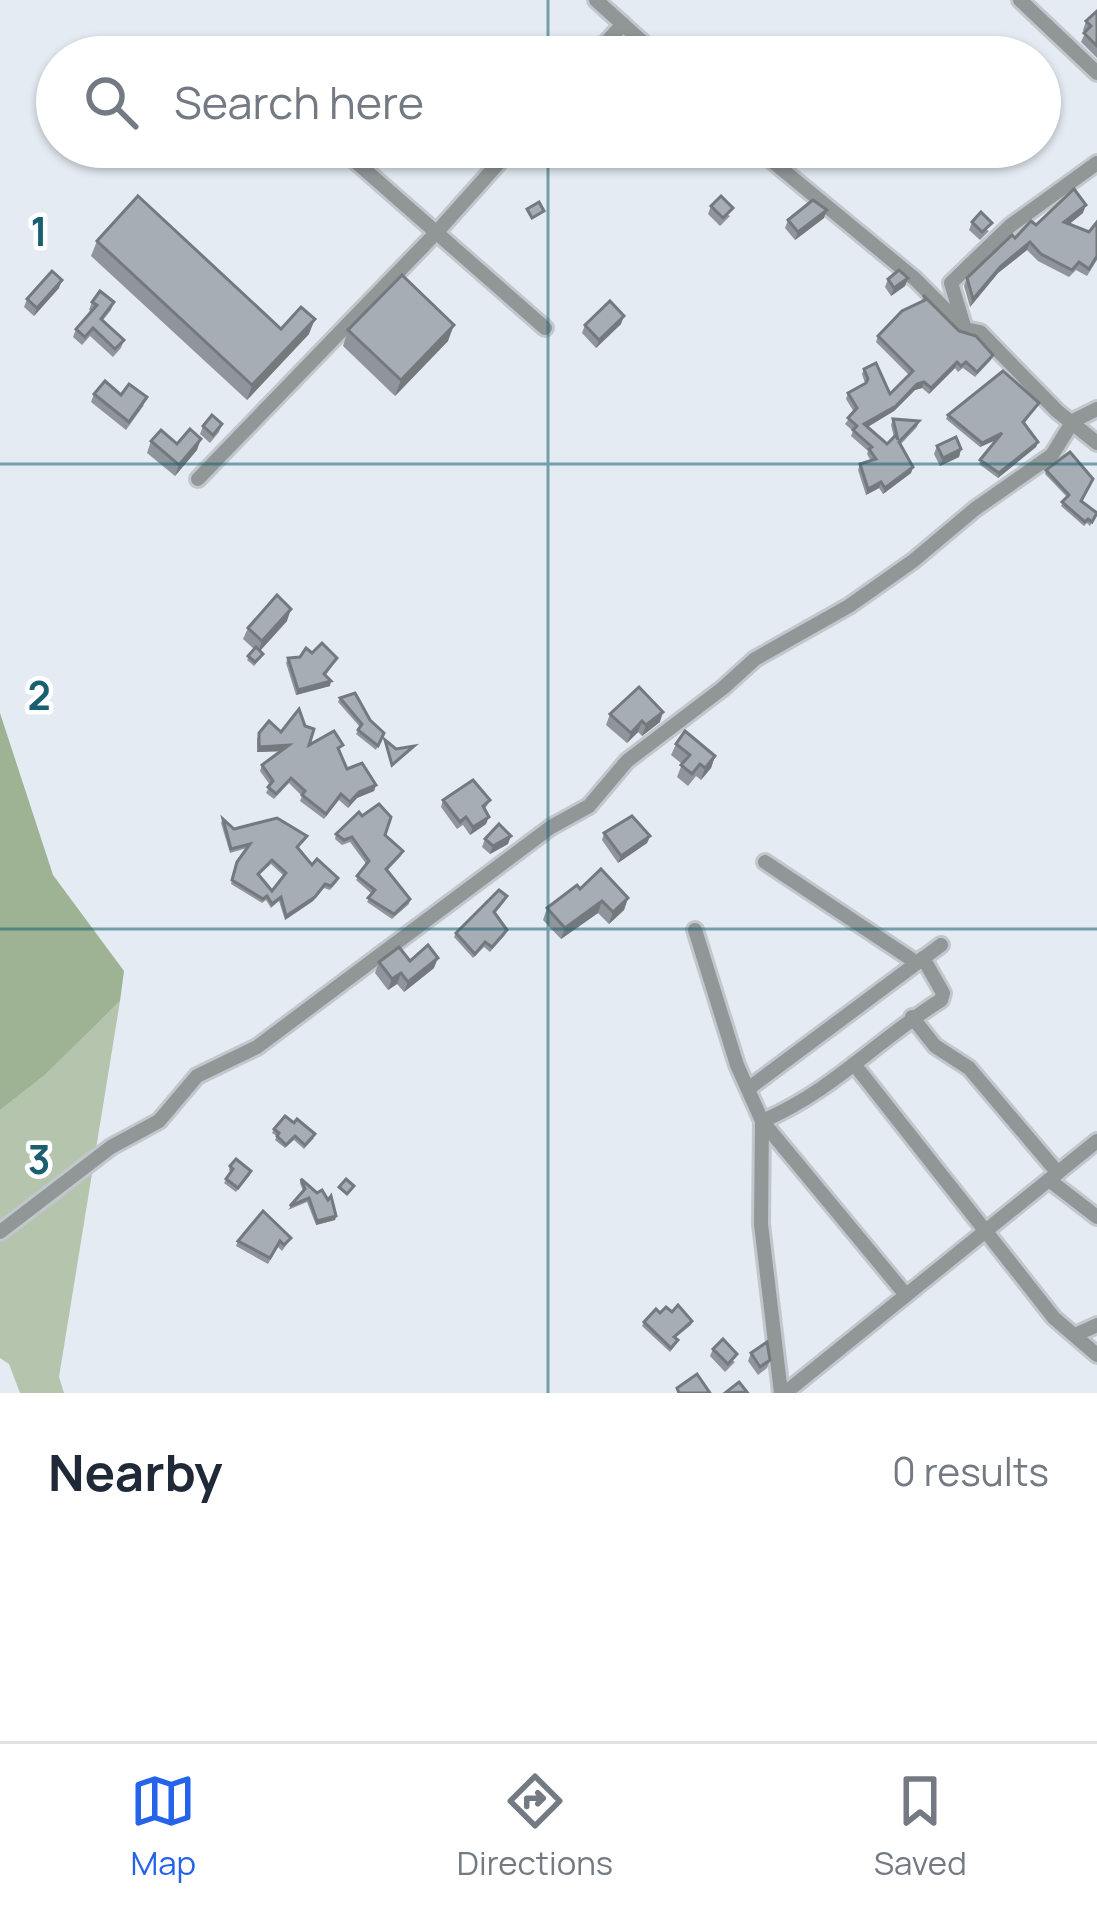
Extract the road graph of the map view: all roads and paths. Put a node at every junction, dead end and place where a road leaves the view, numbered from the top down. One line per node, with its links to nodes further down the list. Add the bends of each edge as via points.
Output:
1 (596, 0): 3 (street)
2 (1020, 0): 6 (street)
3 (623, 24): 4 (street); 5 (street)
4 (612, 36)
5 (636, 36)
6 (1058, 36)
7 (1061, 39): 8 (street)
8 (1097, 73)
9 (1097, 163): 15 (street, via 1010,226 951,283)
10 (362, 168): 13 (street)
11 (494, 168): 13 (street)
12 (780, 168): 15 (street)
13 (435, 234): 14 (street); 19 (street)
14 (544, 328)
15 (965, 329): 17 (street, via 980,332)
16 (1097, 409): 17 (street)
17 (1073, 421): 18 (street); 31 (street, via 1052,455 849,606 755,659 627,761 589,806 257,1047 197,1076 159,1120)
18 (1097, 443)
19 (198, 479)
20 (765, 862): 23 (street)
21 (695, 931): 26 (street)
22 (941, 945): 23 (street)
23 (920, 960): 24 (street, via 944,997); 26 (street)
24 (912, 1017): 25 (street); 29 (street, via 935,1046 969,1068)
25 (854, 1064): 27 (street, via 803,1104); 32 (street)
26 (748, 1089): 27 (street)
27 (762, 1121): 33 (street); 37 (street, via 761,1224)
28 (1097, 1141): 29 (street)
29 (1054, 1176): 30 (street); 32 (street)
30 (1097, 1217)
31 (0, 1232)
32 (985, 1232): 33 (street); 35 (street)
33 (906, 1295): 37 (street)
34 (1097, 1325): 35 (street)
35 (1075, 1335): 36 (street)
36 (1097, 1354)
37 (783, 1393)

